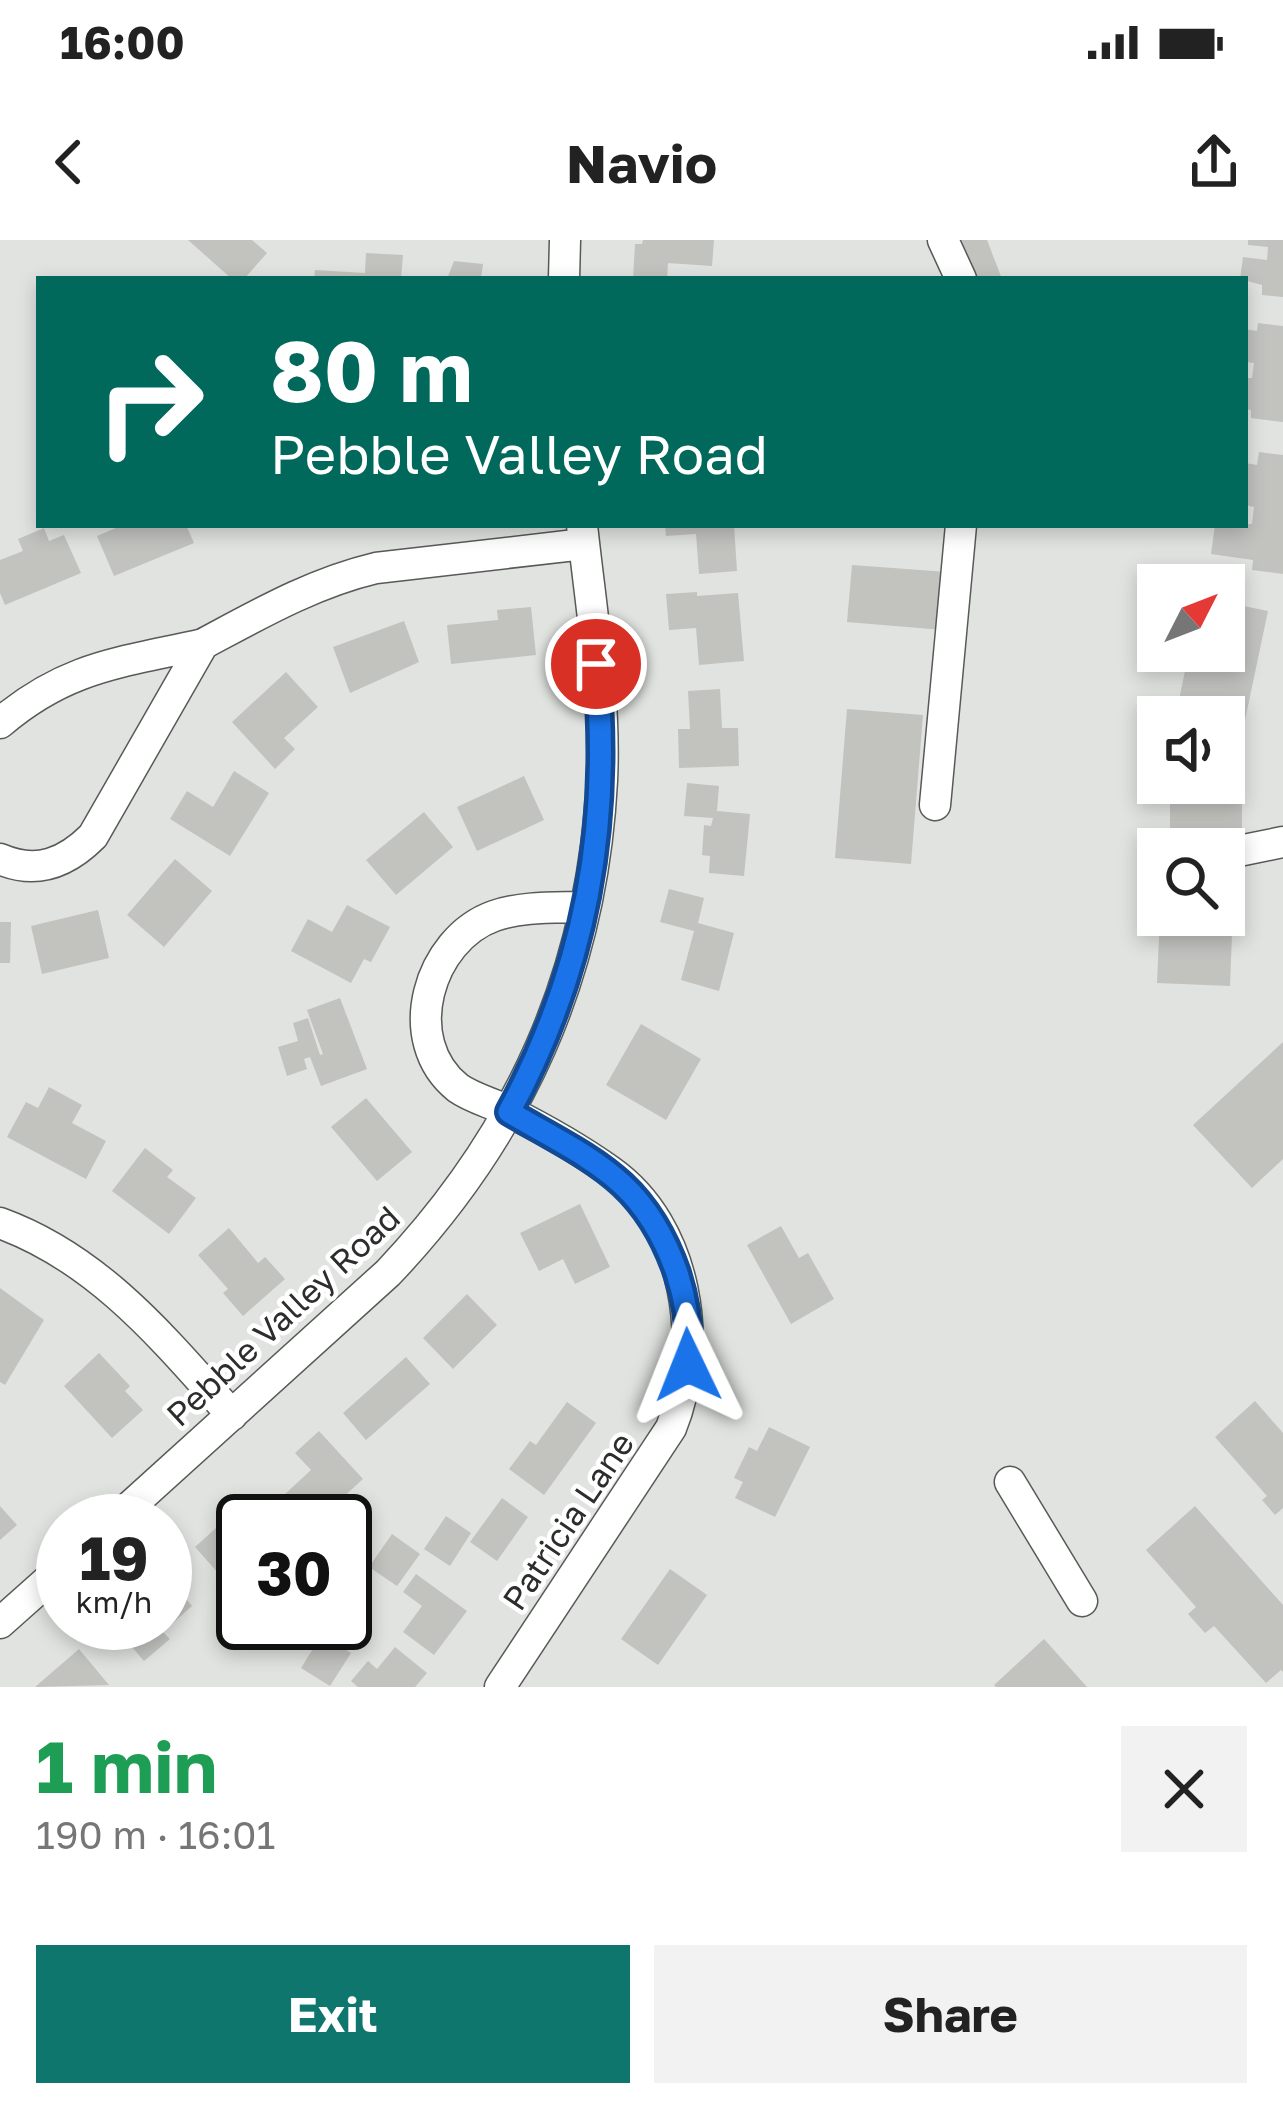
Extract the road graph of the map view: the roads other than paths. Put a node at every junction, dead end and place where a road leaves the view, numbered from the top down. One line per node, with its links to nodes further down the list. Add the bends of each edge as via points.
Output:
1 (565, 240): 3 (street)
2 (943, 240): 4 (street)
3 (564, 276)
4 (960, 276)
5 (961, 528): 9 (street)
6 (583, 535): 7 (street, via 350,574); 13 (street, Pebble Valley Road, via 602,778)
7 (203, 644): 8 (street, via 78,673); 12 (street, via 93,836 55,864)
8 (0, 722)
9 (935, 805)
10 (1283, 842): 11 (street)
11 (1245, 850)
12 (0, 859)
13 (585, 907): 14 (street, Pebble Valley Road, via 558,1011); 14 (street, Patricia Lane, via 518,910 471,927 431,981 426,1025 443,1070 459,1088)
14 (509, 1112): 16 (street, Pebble Valley Road, via 426,1233); 22 (street, Patricia Lane, via 613,1173 642,1202 685,1297 689,1354 671,1428)
15 (0, 1223): 16 (street, via 92,1272)
16 (232, 1415): 18 (street, Pebble Valley Road)
17 (1010, 1482): 20 (street)
18 (144, 1494)
19 (36, 1591): 21 (street)
20 (1082, 1601)
21 (0, 1623)
22 (500, 1687)

